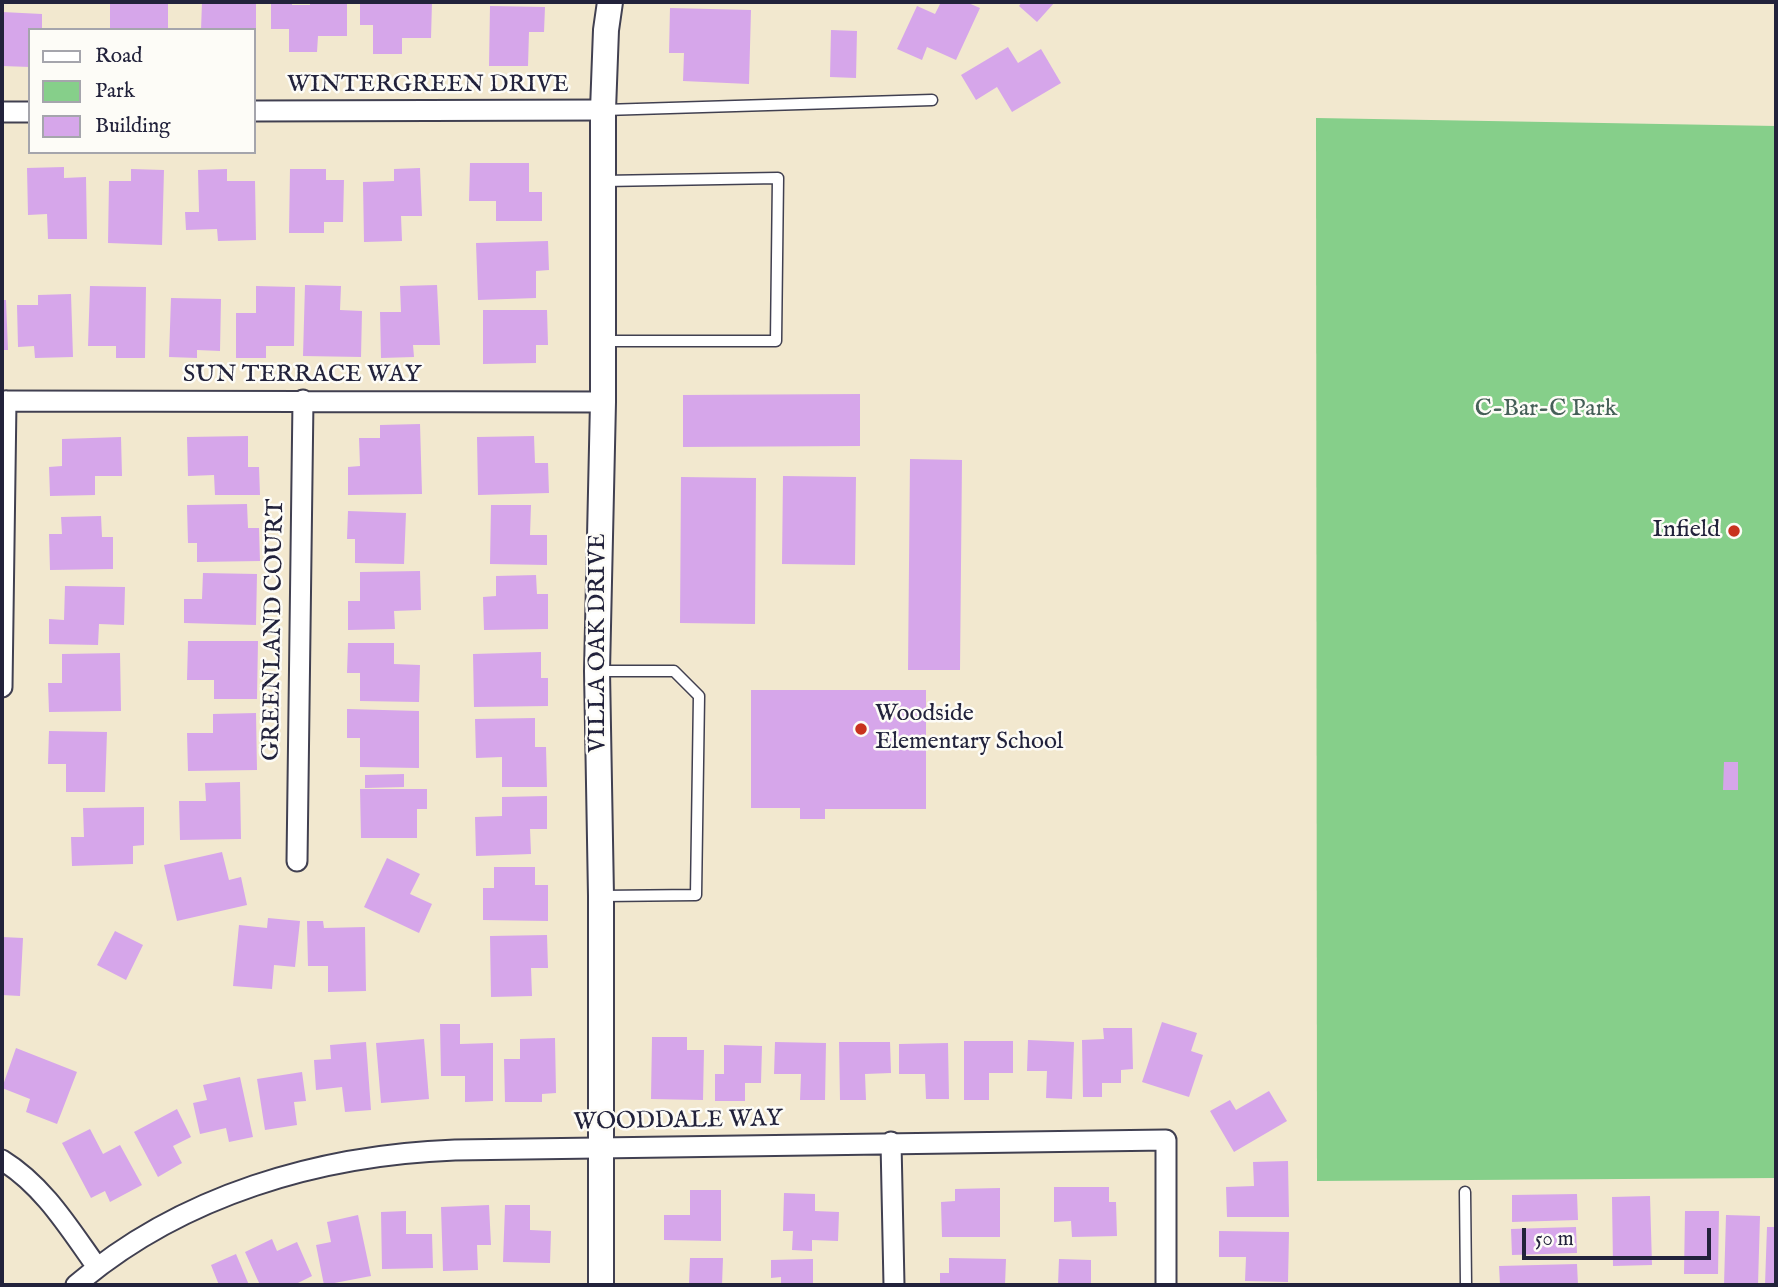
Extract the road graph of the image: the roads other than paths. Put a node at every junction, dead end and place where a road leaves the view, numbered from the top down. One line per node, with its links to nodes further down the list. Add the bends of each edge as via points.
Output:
1 (610, 2): 3 (street, VILLA OAK DRIVE)
2 (932, 100): 3 (lane)
3 (603, 110): 4 (street, WINTERGREEN DRIVE); 7 (street, VILLA OAK DRIVE)
4 (256, 111)
5 (2, 112): 6 (street)
6 (28, 112)
7 (603, 181): 8 (street, VILLA OAK DRIVE); 8 (lane, via 778,178 776,341)
8 (602, 341): 11 (street, VILLA OAK DRIVE)
9 (303, 400): 10 (street, SUN TERRACE WAY); 11 (street, SUN TERRACE WAY); 14 (street, GREENLAND COURT)
10 (4, 401): 13 (street)
11 (603, 402): 12 (street, VILLA OAK DRIVE)
12 (597, 671): 15 (street, VILLA OAK DRIVE); 15 (lane, via 674,671 699,696 696,895)
13 (2, 687)
14 (296, 861)
15 (600, 896): 17 (street, VILLA OAK DRIVE)
16 (891, 1142): 17 (street, WOODDALE WAY); 23 (street); 24 (street, WOODDALE WAY, via 1166,1139)
17 (601, 1148): 20 (street, WOODDALE WAY, via 428,1151 318,1167 251,1186 207,1205); 22 (street, VILLA OAK DRIVE)
18 (2, 1160): 20 (street, via 46,1197)
19 (1465, 1192): 25 (lane)
20 (97, 1267): 21 (street, WOODDALE WAY)
21 (76, 1285)
22 (601, 1285)
23 (894, 1285)
24 (1166, 1285)
25 (1466, 1285)

